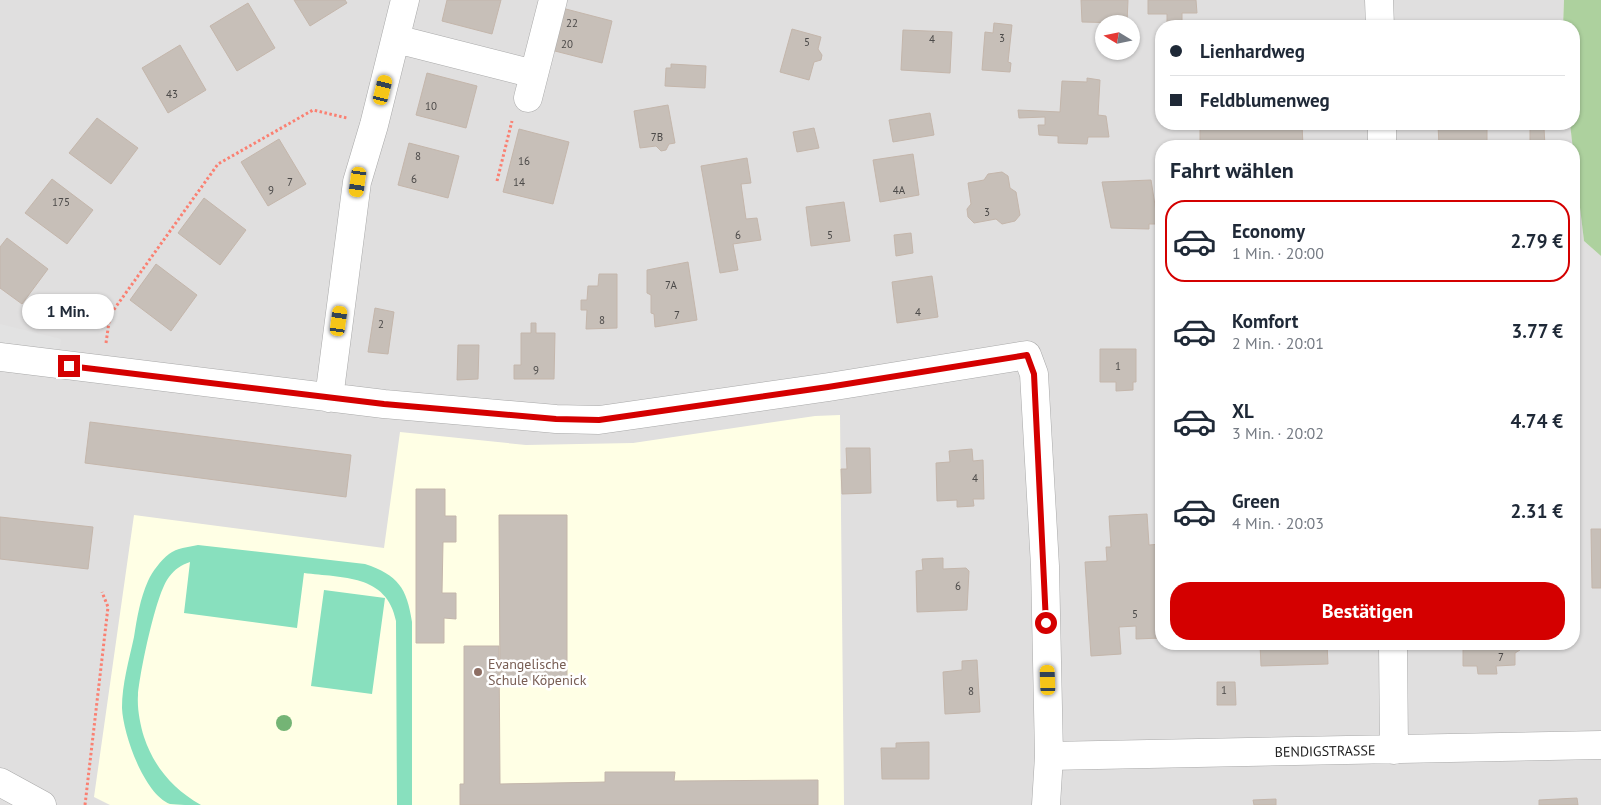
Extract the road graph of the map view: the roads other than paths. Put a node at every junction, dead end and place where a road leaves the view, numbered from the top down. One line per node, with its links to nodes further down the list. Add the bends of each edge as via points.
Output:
1 (405, 0): 5 (street)
2 (553, 0): 5 (street, via 531,86)
3 (1379, 0): 4 (street)
4 (1380, 20)
5 (396, 38): 7 (street, via 358,182)
6 (0, 357): 7 (street)
7 (329, 398): 11 (street, via 599,420 1027,355 1035,389)
8 (1393, 650): 10 (street)
9 (1601, 745): 10 (street, BENDIGSTRASSE)
10 (1394, 750): 11 (street, BENDIGSTRASSE)
11 (1049, 756): 14 (street)
12 (0, 782): 13 (street)
13 (42, 805)
14 (1046, 805)

